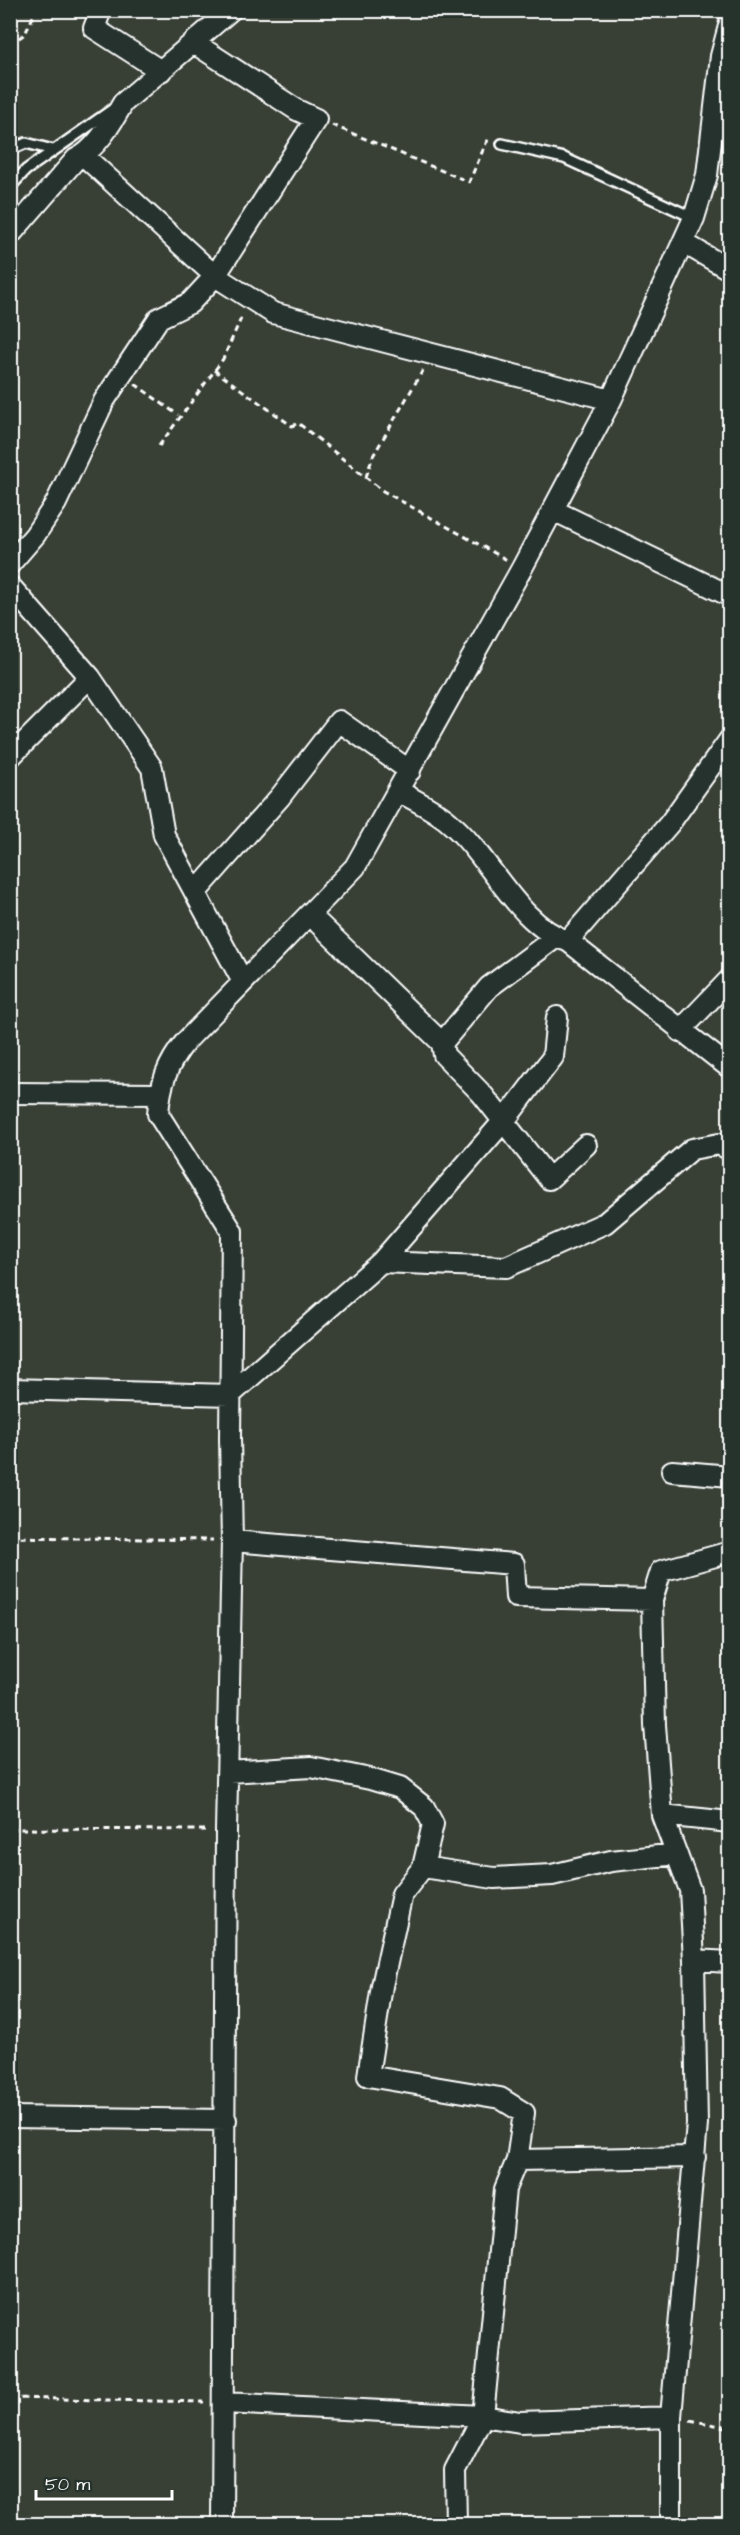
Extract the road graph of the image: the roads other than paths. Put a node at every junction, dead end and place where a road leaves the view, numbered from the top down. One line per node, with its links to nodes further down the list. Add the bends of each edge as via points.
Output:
1 (101, 10): 6 (street, via 94,28)
2 (231, 10): 4 (street)
3 (729, 22): 5 (street)
4 (194, 43): 6 (street); 18 (street, via 316,119)
5 (725, 56): 14 (street, via 707,175)
6 (161, 71): 7 (street)
7 (123, 103): 11 (lane); 12 (street)
8 (323, 122): 18 (street)
9 (502, 144): 14 (lane, via 564,158)
10 (10, 150): 11 (lane, via 26,143)
11 (53, 150): 13 (lane)
12 (84, 156): 15 (street, via 76,159); 18 (street)
13 (10, 187)
14 (694, 218): 16 (street)
15 (10, 235)
16 (684, 243): 17 (street); 19 (street)
17 (729, 270)
18 (219, 279): 19 (street, via 273,313); 21 (street, via 190,303 159,318 104,401 56,503)
19 (611, 400): 20 (street)
20 (553, 510): 22 (street); 27 (street)
21 (10, 564)
22 (729, 596)
23 (14, 598): 24 (street)
24 (90, 677): 26 (street); 29 (street, via 152,768 164,835)
25 (729, 739): 31 (street, via 670,824)
26 (10, 757)
27 (410, 771): 28 (street); 29 (street, via 339,721 280,797)
28 (399, 791): 30 (street, via 356,867); 31 (street, via 451,823 529,915)
29 (195, 893): 33 (street)
30 (309, 915): 33 (street); 36 (street)
31 (561, 939): 35 (street); 36 (street, via 489,987)
32 (729, 979): 35 (street)
33 (243, 982): 39 (street, via 171,1059)
34 (557, 1017): 40 (street, via 553,1057)
35 (680, 1031): 37 (street)
36 (442, 1043): 40 (street, via 444,1055 482,1094)
37 (729, 1068)
38 (10, 1093): 39 (street)
39 (159, 1094): 45 (street, via 158,1114 232,1231)
40 (502, 1123): 41 (street, via 549,1179); 43 (street)
41 (586, 1145)
42 (729, 1150): 43 (street, via 719,1144 692,1149 605,1223 506,1267)
43 (381, 1262): 45 (street)
44 (10, 1389): 45 (street)
45 (230, 1395): 48 (street)
46 (672, 1471): 47 (street)
47 (729, 1476)
48 (232, 1541): 50 (street, via 514,1564 516,1597); 51 (street)
49 (729, 1552): 50 (street, via 661,1570)
50 (652, 1600): 52 (street)
51 (228, 1772): 55 (street, via 311,1767 400,1788 424,1807 434,1824); 59 (street)
52 (662, 1815): 53 (street); 54 (street)
53 (729, 1822)
54 (677, 1854): 55 (street, via 600,1863 552,1875 494,1878); 56 (street, via 692,1902)
55 (423, 1867): 61 (street, via 402,1894 368,2076 500,2098 524,2113)
56 (694, 1960): 57 (street); 60 (street)
57 (729, 1962)
58 (10, 2118): 59 (street)
59 (226, 2120): 62 (street)
60 (694, 2157): 61 (street); 64 (street)
61 (517, 2160): 63 (street, via 505,2188)
62 (224, 2403): 63 (street); 65 (street)
63 (483, 2416): 64 (street, via 520,2422); 66 (street, via 455,2470)
64 (671, 2417): 67 (street)
65 (222, 2524)
66 (456, 2524)
67 (671, 2524)

